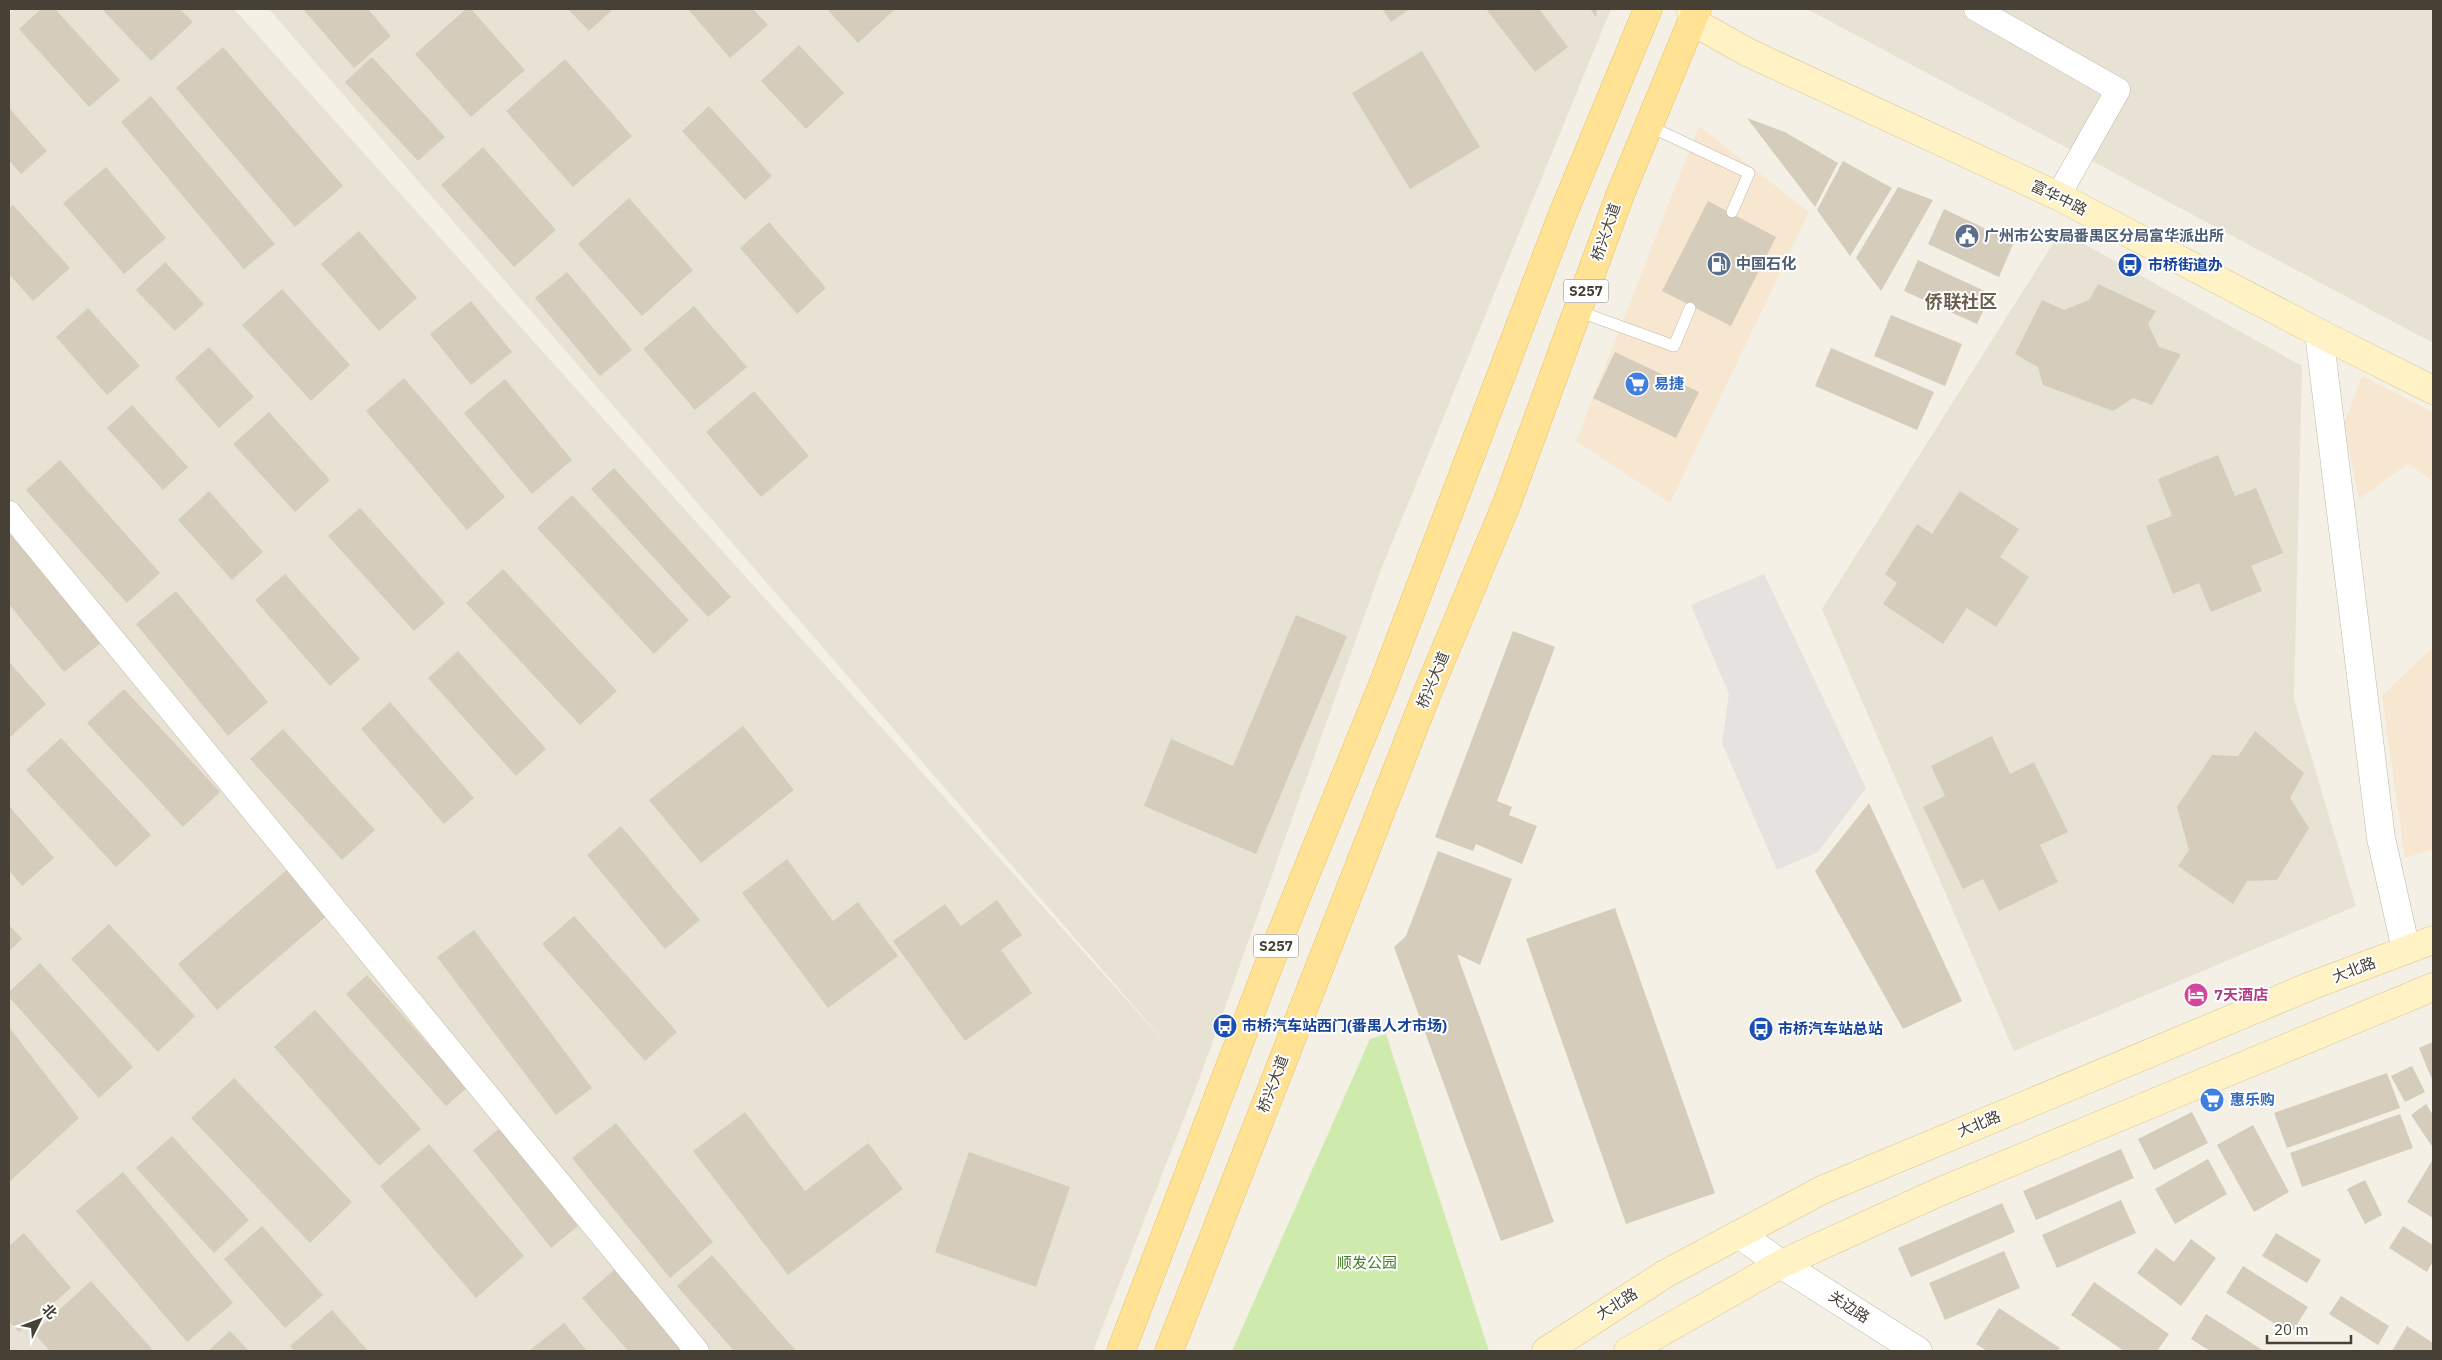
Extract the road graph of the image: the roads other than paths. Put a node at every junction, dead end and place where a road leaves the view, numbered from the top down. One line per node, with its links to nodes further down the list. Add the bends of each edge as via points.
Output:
1 (1648, 9): 18 (main road, S257, via 1562,216 1382,687 1275,949)
2 (1976, 9): 5 (street, via 2118,90)
3 (1693, 13): 4 (main road, 桥兴大道 / S257); 5 (main road, 富华中路, via 1746,52)
4 (1649, 126): 6 (lane, via 1749,173); 8 (main road, 桥兴大道 / S257, via 1620,194)
5 (2058, 196): 9 (main road, 富华中路)
6 (1732, 212)
7 (1690, 308): 8 (lane, via 1674,346)
8 (1578, 311): 19 (main road, 桥兴大道 / S257, via 1507,503 1422,705)
9 (2318, 333): 10 (main road, 富华中路); 13 (street, via 2381,838)
10 (2433, 390)
11 (9, 513): 17 (street)
12 (2433, 940): 13 (main road, 大北路)
13 (2406, 950): 15 (main road, 大北路, via 1861,1172)
14 (2433, 986): 16 (main road, via 1965,1181)
15 (1739, 1234): 16 (street, 关边路); 20 (main road, 大北路, via 1665,1274)
16 (1781, 1264): 21 (main road); 22 (street, 关边路)
17 (697, 1351)
18 (1121, 1351)
19 (1169, 1351)
20 (1546, 1351)
21 (1628, 1351)
22 (1918, 1351)

